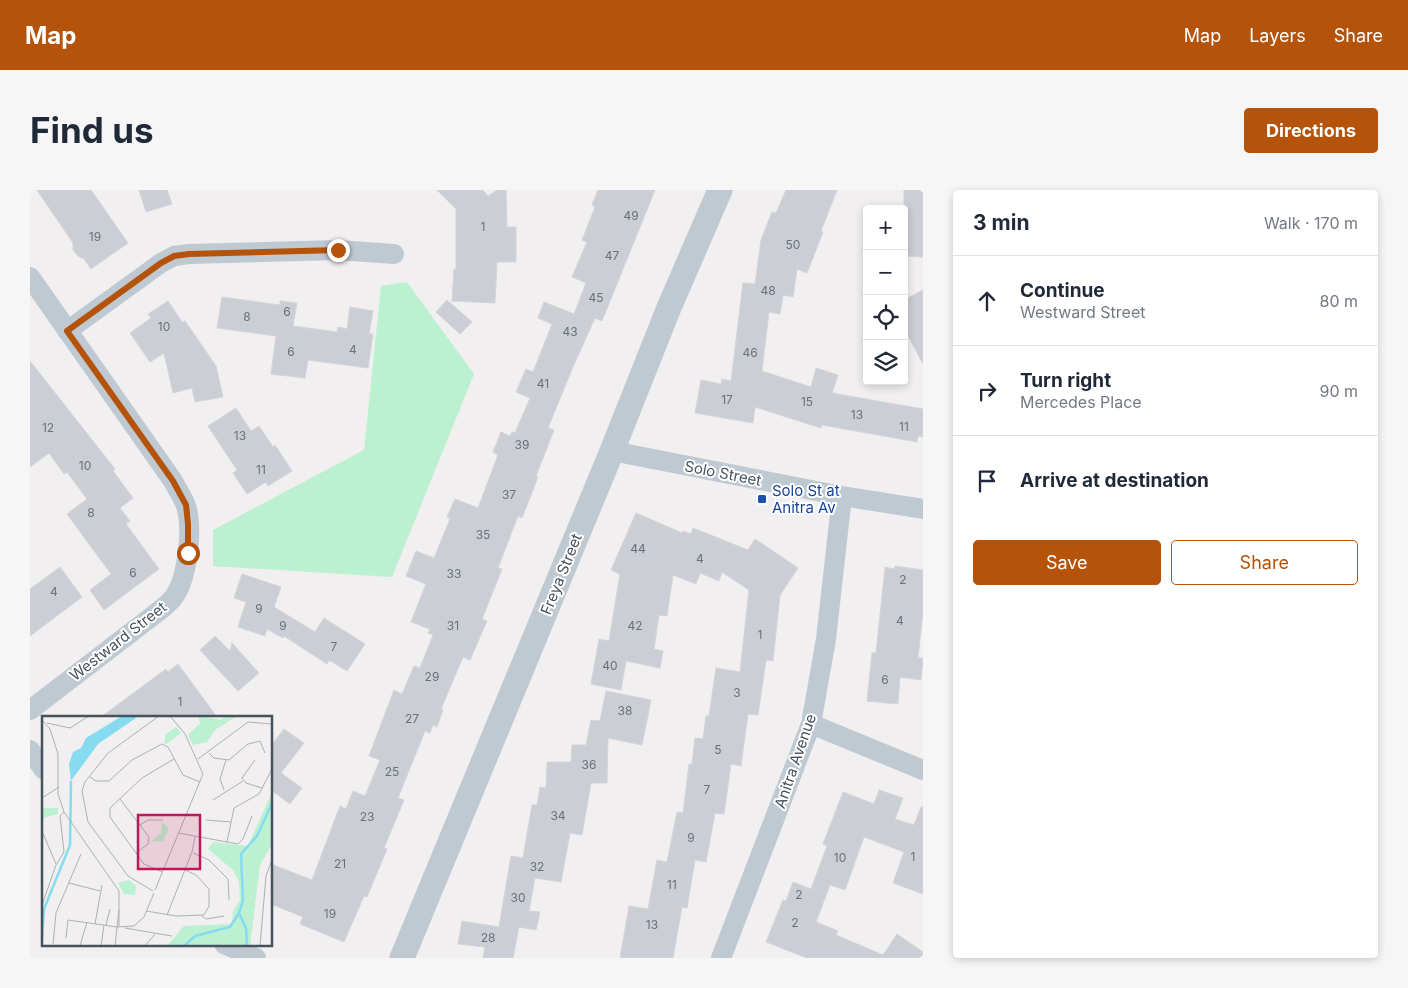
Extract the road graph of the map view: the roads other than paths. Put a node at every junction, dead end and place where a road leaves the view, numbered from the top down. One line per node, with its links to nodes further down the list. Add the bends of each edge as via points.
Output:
1 (720, 190): 5 (street, Freya Street)
2 (394, 254): 4 (street, via 338,250 174,256)
3 (30, 277): 4 (street, Westward Street)
4 (67, 331): 8 (street, Westward Street, via 173,481 186,505 188,553 174,597)
5 (612, 451): 6 (street, Solo Street); 15 (street, Freya Street)
6 (842, 496): 7 (street, Solo Street); 9 (street, Anitra Avenue, via 826,639)
7 (923, 509)
8 (30, 710)
9 (810, 724): 12 (street); 16 (street, Anitra Avenue)
10 (30, 750): 11 (street)
11 (42, 767)
12 (923, 770)
13 (229, 946): 14 (street)
14 (256, 958)
15 (402, 958)
16 (721, 958)

